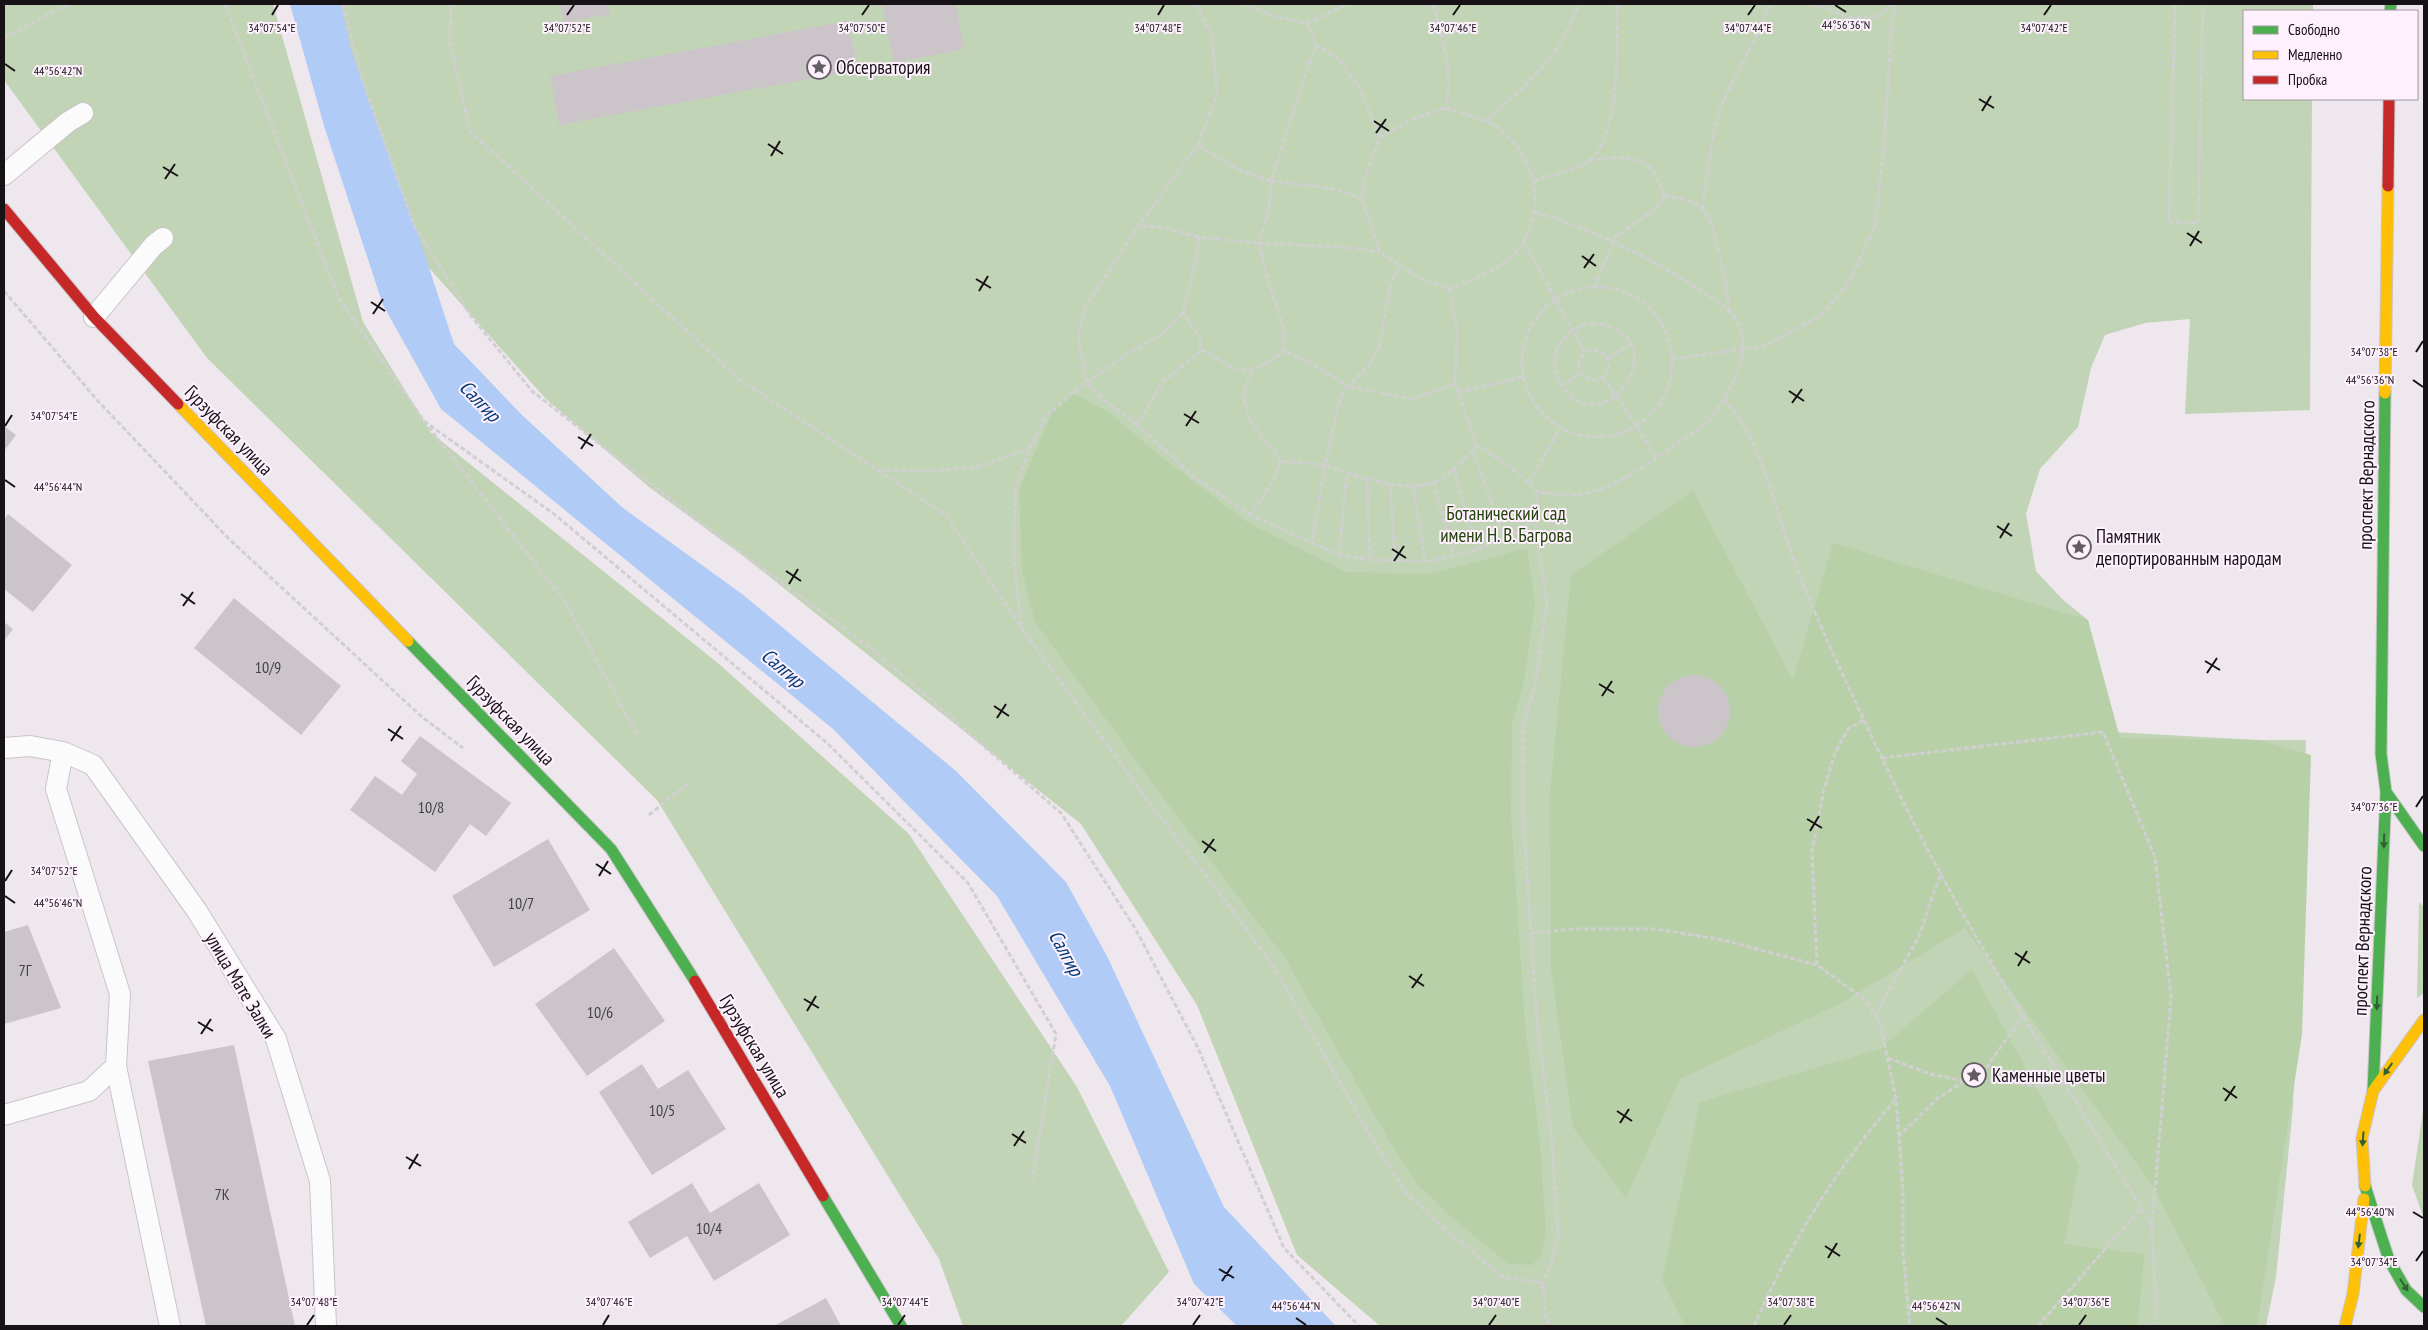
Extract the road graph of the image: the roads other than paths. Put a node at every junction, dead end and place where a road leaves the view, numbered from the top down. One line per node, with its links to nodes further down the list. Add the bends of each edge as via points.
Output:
1 (2376, 4): 2 (lane)
2 (2387, 10)
3 (2389, 100): 11 (main road, проспект Вернадского, via 2381,754)
4 (83, 113): 5 (lane)
5 (4, 175)
6 (4, 210): 8 (main road, Гурзуфская улица)
7 (163, 238): 8 (lane)
8 (94, 317): 21 (main road, Гурзуфская улица, via 611,849 667,934)
9 (4, 748): 10 (lane, улица Мате Залки, via 30,746)
10 (63, 752): 14 (lane, via 56,789 120,994); 20 (lane, улица Мате Залки, via 93,764 196,911 276,1039 320,1181)
11 (2386, 792): 12 (main road, проспект Вернадского); 15 (main road, проспект Вернадского, one-way to 15)
12 (2424, 846)
13 (2424, 1020): 15 (main road, one-way to 15)
14 (116, 1066): 16 (lane, via 89,1091); 19 (lane)
15 (2373, 1091): 17 (main road, one-way to 17, via 2362,1138)
16 (4, 1115)
17 (2365, 1192): 18 (main road, one-way to 18, via 2389,1260 2406,1290); 22 (main road, one-way to 22, via 2353,1294)
18 (2424, 1307)
19 (170, 1326)
20 (326, 1326)
21 (901, 1326)
22 (2345, 1326)

